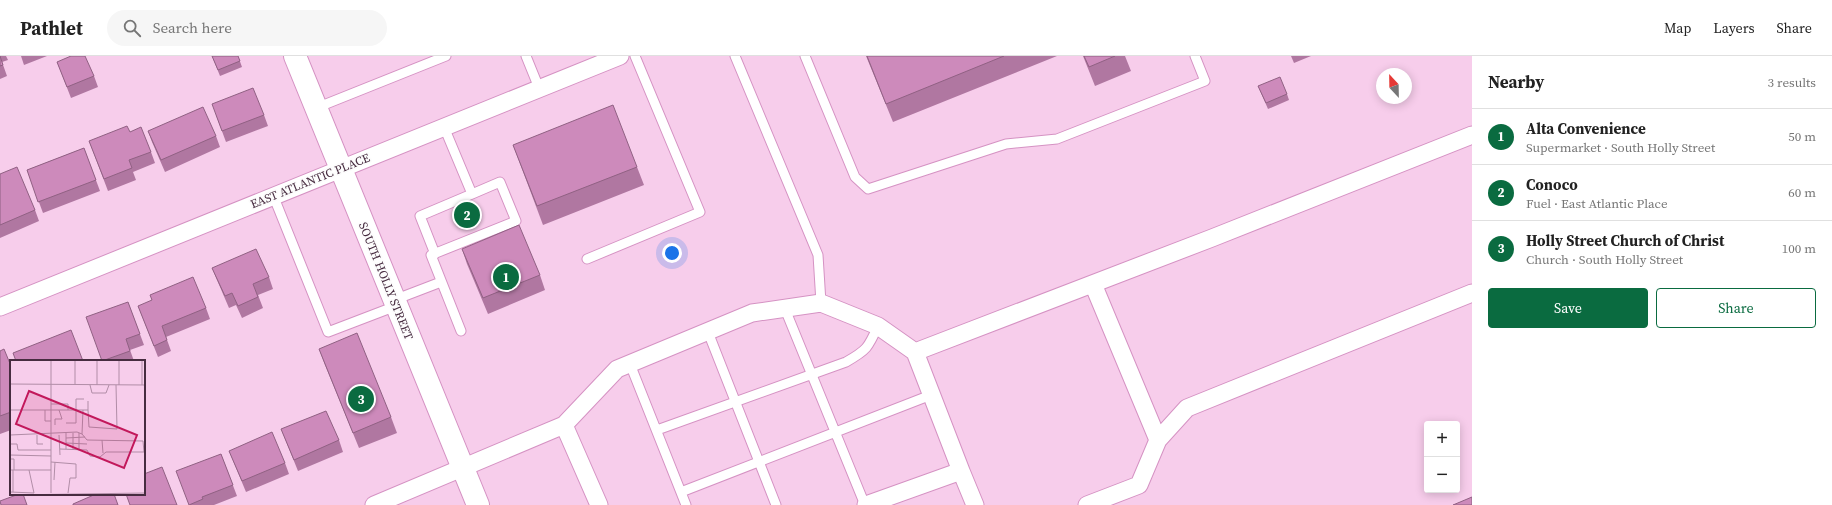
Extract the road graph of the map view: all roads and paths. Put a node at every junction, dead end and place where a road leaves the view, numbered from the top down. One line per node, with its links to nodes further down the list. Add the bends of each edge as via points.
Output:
1 (295, 56): 10 (main road, SOUTH HOLLY STREET)
2 (446, 56): 10 (lane)
3 (526, 56): 9 (lane)
4 (620, 56): 9 (street, EAST ATLANTIC PLACE)
5 (635, 56): 17 (lane, via 700,212)
6 (735, 56): 22 (lane, via 818,256)
7 (805, 56): 8 (lane, via 855,177 868,189 1006,144 1056,139 1205,81)
8 (1195, 56)
9 (539, 88): 11 (street, EAST ATLANTIC PLACE)
10 (316, 108): 13 (main road, SOUTH HOLLY STREET)
11 (444, 127): 13 (street, EAST ATLANTIC PLACE); 14 (lane)
12 (1472, 135): 19 (street)
13 (340, 168): 15 (street, EAST ATLANTIC PLACE); 21 (main road, SOUTH HOLLY STREET)
14 (472, 194): 16 (lane, via 420,216); 16 (lane, via 500,182 516,221)
15 (273, 196): 21 (lane, via 328,332); 23 (street, EAST ATLANTIC PLACE)
16 (435, 254): 18 (lane, via 431,255)
17 (587, 259)
18 (441, 282): 21 (lane); 26 (lane)
19 (1093, 284): 28 (street); 36 (street)
20 (1472, 293): 36 (street, via 1188,408)
21 (395, 303): 38 (main road, SOUTH HOLLY STREET)
22 (822, 303): 24 (street); 25 (street)
23 (0, 307)
24 (785, 309): 27 (street, via 752,313); 30 (lane)
25 (878, 326): 28 (street); 30 (lane, via 864,352 846,362)
26 (461, 331)
27 (708, 332): 29 (street); 32 (lane)
28 (915, 352): 31 (street)
29 (630, 364): 33 (street, via 617,369); 34 (lane)
30 (811, 374): 32 (lane); 35 (lane)
31 (932, 396): 35 (lane); 39 (street)
32 (735, 403): 34 (lane); 37 (lane)
33 (564, 425): 38 (street); 43 (street)
34 (657, 430): 40 (lane)
35 (834, 433): 37 (lane); 46 (lane)
36 (1158, 440): 48 (street, via 1140,486)
37 (758, 462): 40 (lane); 45 (lane)
38 (463, 468): 41 (street); 42 (main road, SOUTH HOLLY STREET)
39 (961, 471): 46 (street); 47 (street)
40 (681, 492): 44 (lane)
41 (374, 505)
42 (478, 505)
43 (598, 505)
44 (686, 505)
45 (776, 505)
46 (866, 505)
47 (975, 505)
48 (1087, 505)

